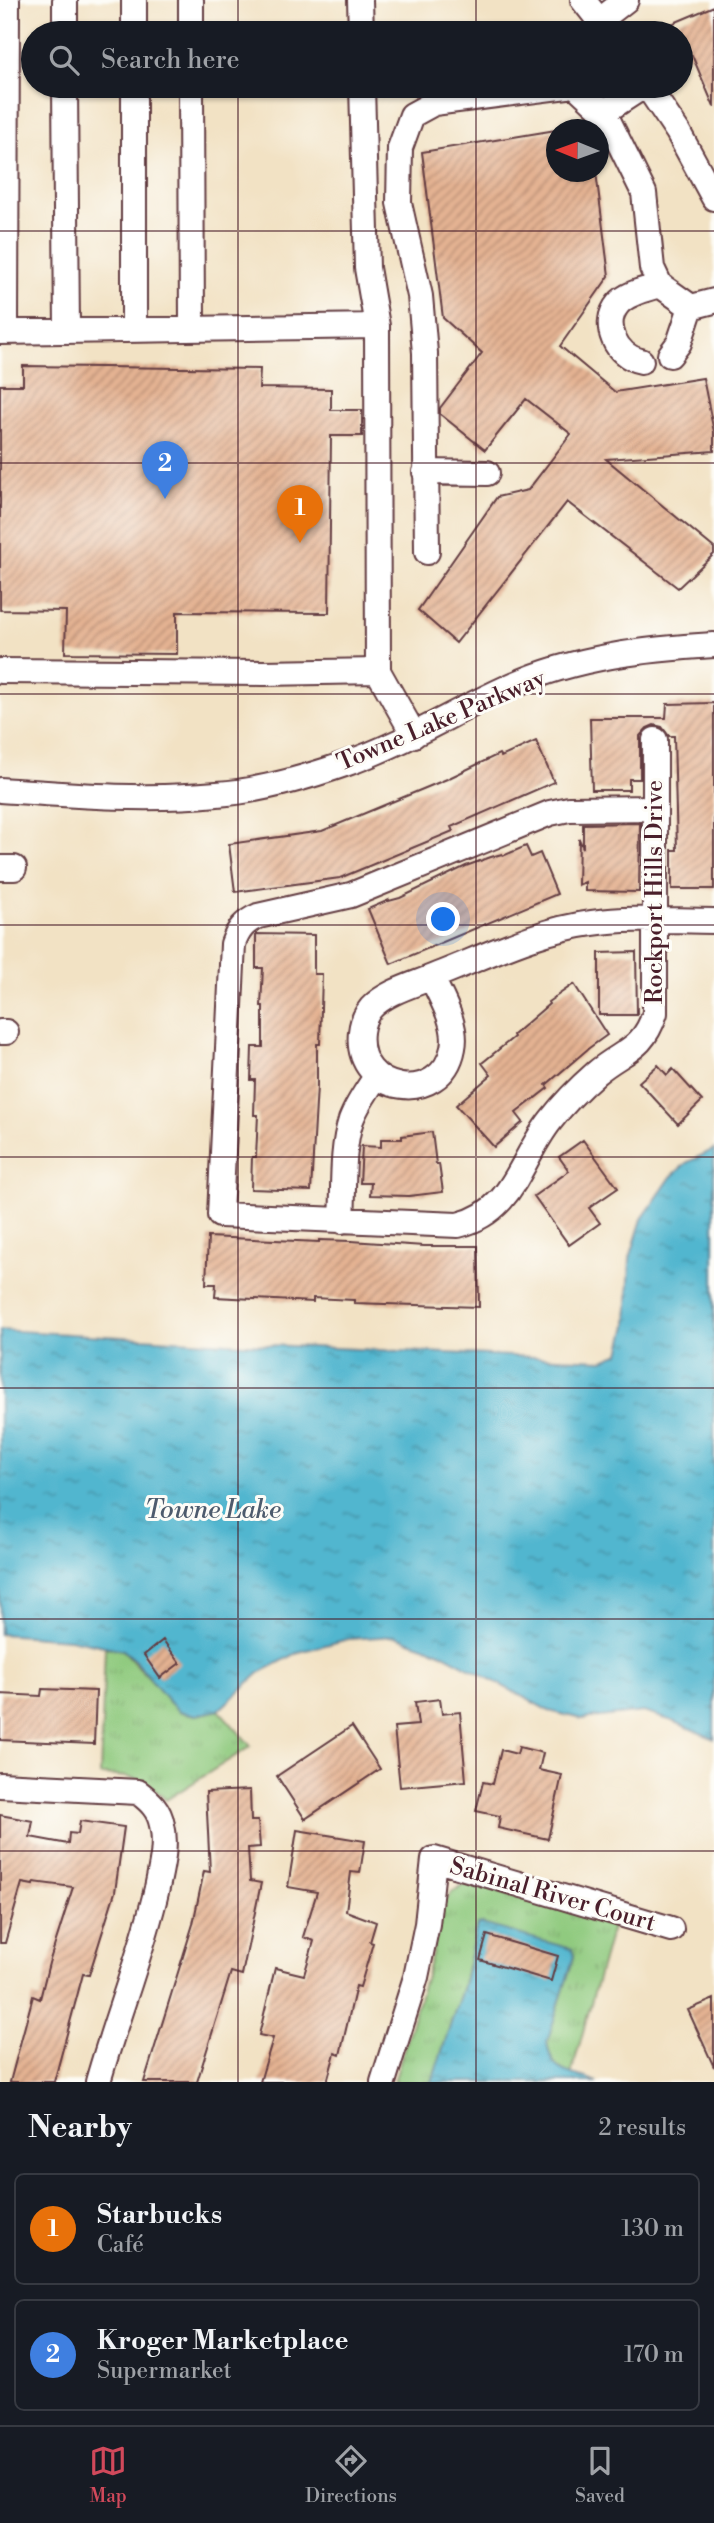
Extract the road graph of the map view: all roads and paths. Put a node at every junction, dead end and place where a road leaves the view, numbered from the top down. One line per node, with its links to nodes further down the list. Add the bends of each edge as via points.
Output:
1 (7, 0): 30 (street)
2 (65, 0): 8 (street)
3 (134, 0): 9 (street)
4 (191, 0): 10 (street)
5 (360, 0): 11 (street)
6 (583, 0): 12 (street)
7 (626, 0): 13 (street)
8 (65, 21)
9 (134, 21)
10 (191, 21)
11 (361, 21)
12 (599, 21)
13 (609, 21)
14 (65, 98): 29 (street)
15 (134, 98): 28 (street)
16 (191, 98): 27 (street)
17 (362, 98): 26 (street, via 367,268)
18 (473, 98): 33 (street, via 434,103 412,115 400,148 399,203 420,296 425,353)
19 (589, 98): 22 (street)
20 (626, 98): 22 (street)
21 (654, 98): 23 (street)
22 (604, 112): 24 (street, via 643,193 652,268)
23 (714, 198)
24 (660, 285): 25 (street); 32 (street, via 620,302 613,313 612,331 618,347 623,355)
25 (702, 304): 31 (street)
26 (377, 326): 27 (street); 38 (street)
27 (192, 329): 28 (street)
28 (134, 330): 29 (street)
29 (67, 331): 30 (street)
30 (3, 332)
31 (670, 355)
32 (641, 361)
33 (425, 472): 34 (street); 35 (street)
34 (487, 473)
35 (427, 552)
36 (714, 645): 39 (street, Towne Lake Parkway, via 587,660 514,684)
37 (0, 671): 38 (street)
38 (379, 671): 39 (street)
39 (414, 735): 41 (street, Towne Lake Parkway, via 336,767 219,794 129,798)
40 (655, 740): 42 (street, Rockport Hills Drive)
41 (0, 790)
42 (655, 808): 43 (street, Rockport Hills Drive); 47 (street, Rockport Hills Drive, via 550,813 351,895 258,916 238,931 233,944 220,1215)
43 (655, 920): 44 (street); 45 (street, via 558,929); 47 (street, Rockport Hills Drive, via 655,1013 650,1029 639,1044 599,1071 550,1121 508,1192 490,1212 458,1225)
44 (714, 921)
45 (432, 978): 46 (street, via 389,996 366,1016 360,1044 364,1061); 46 (street, via 452,1024 454,1047 446,1067 432,1080 412,1087 395,1086)
46 (376, 1077): 47 (street, via 352,1120)
47 (342, 1221)
48 (0, 1785): 50 (street, via 138,1792 153,1802 162,1822 161,1867 148,1926)
49 (671, 1930): 51 (street, Sabinal River Court, via 434,1859 416,1977)
50 (97, 2082)
51 (383, 2082)

